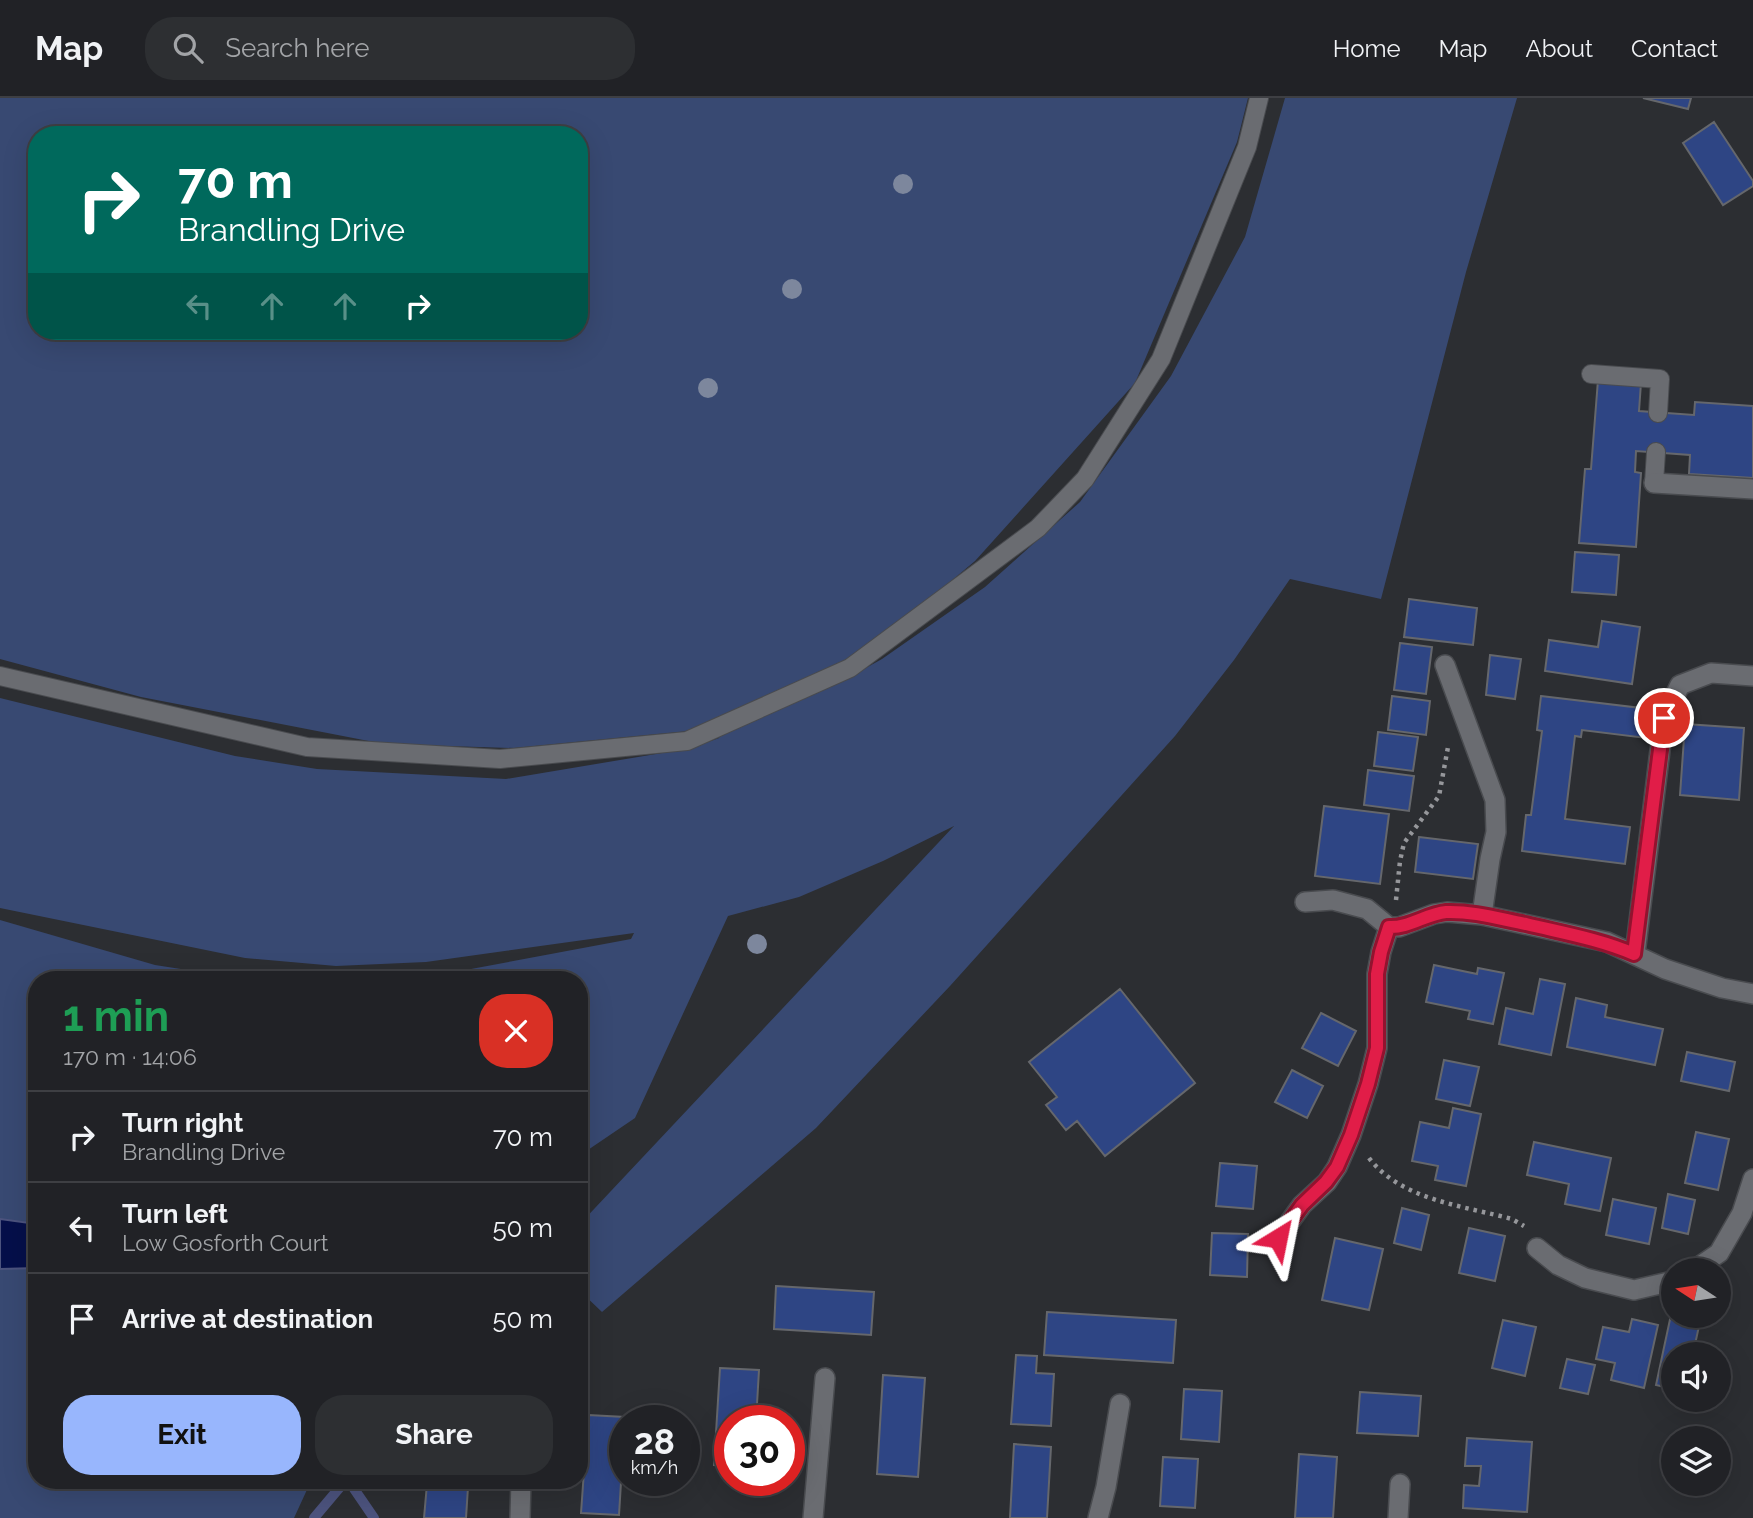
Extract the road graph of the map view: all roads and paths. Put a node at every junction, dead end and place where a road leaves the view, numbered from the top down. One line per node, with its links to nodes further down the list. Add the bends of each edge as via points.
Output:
1 (1259, 98): 8 (lane, via 1247,147 1161,359 1085,479 1038,528 850,668 687,741 500,759 307,747)
2 (1591, 374): 3 (lane, via 1660,379)
3 (1658, 412)
4 (1656, 452): 5 (lane)
5 (1654, 483): 6 (street)
6 (1753, 489)
7 (1446, 665): 10 (street)
8 (0, 676)
9 (1753, 676): 14 (street, via 1712,673 1680,685 1664,718)
10 (1469, 729): 12 (street, via 1495,800 1496,832); 13 (path, via 1449,743 1439,796 1405,843)
11 (1305, 901): 13 (street, via 1332,900 1367,909)
12 (1482, 915): 13 (street, via 1447,912); 14 (street, via 1607,942)
13 (1389, 927): 16 (street, via 1377,974 1377,1048)
14 (1634, 954): 15 (street, via 1665,969)
15 (1753, 994)
16 (1351, 1135): 18 (street, via 1337,1167); 19 (path, via 1379,1171 1401,1186 1512,1219 1526,1227)
17 (1753, 1179): 20 (street, via 1742,1213)
18 (1278, 1238)
19 (1537, 1248): 21 (street, via 1558,1265 1586,1278 1634,1290)
20 (1712, 1258)
21 (1661, 1284)
22 (825, 1378): 27 (street)
23 (1120, 1404): 28 (street)
24 (1400, 1484): 29 (street)
25 (521, 1489): 26 (street)
26 (520, 1518)
27 (813, 1518)
28 (1098, 1518)
29 (1398, 1518)

